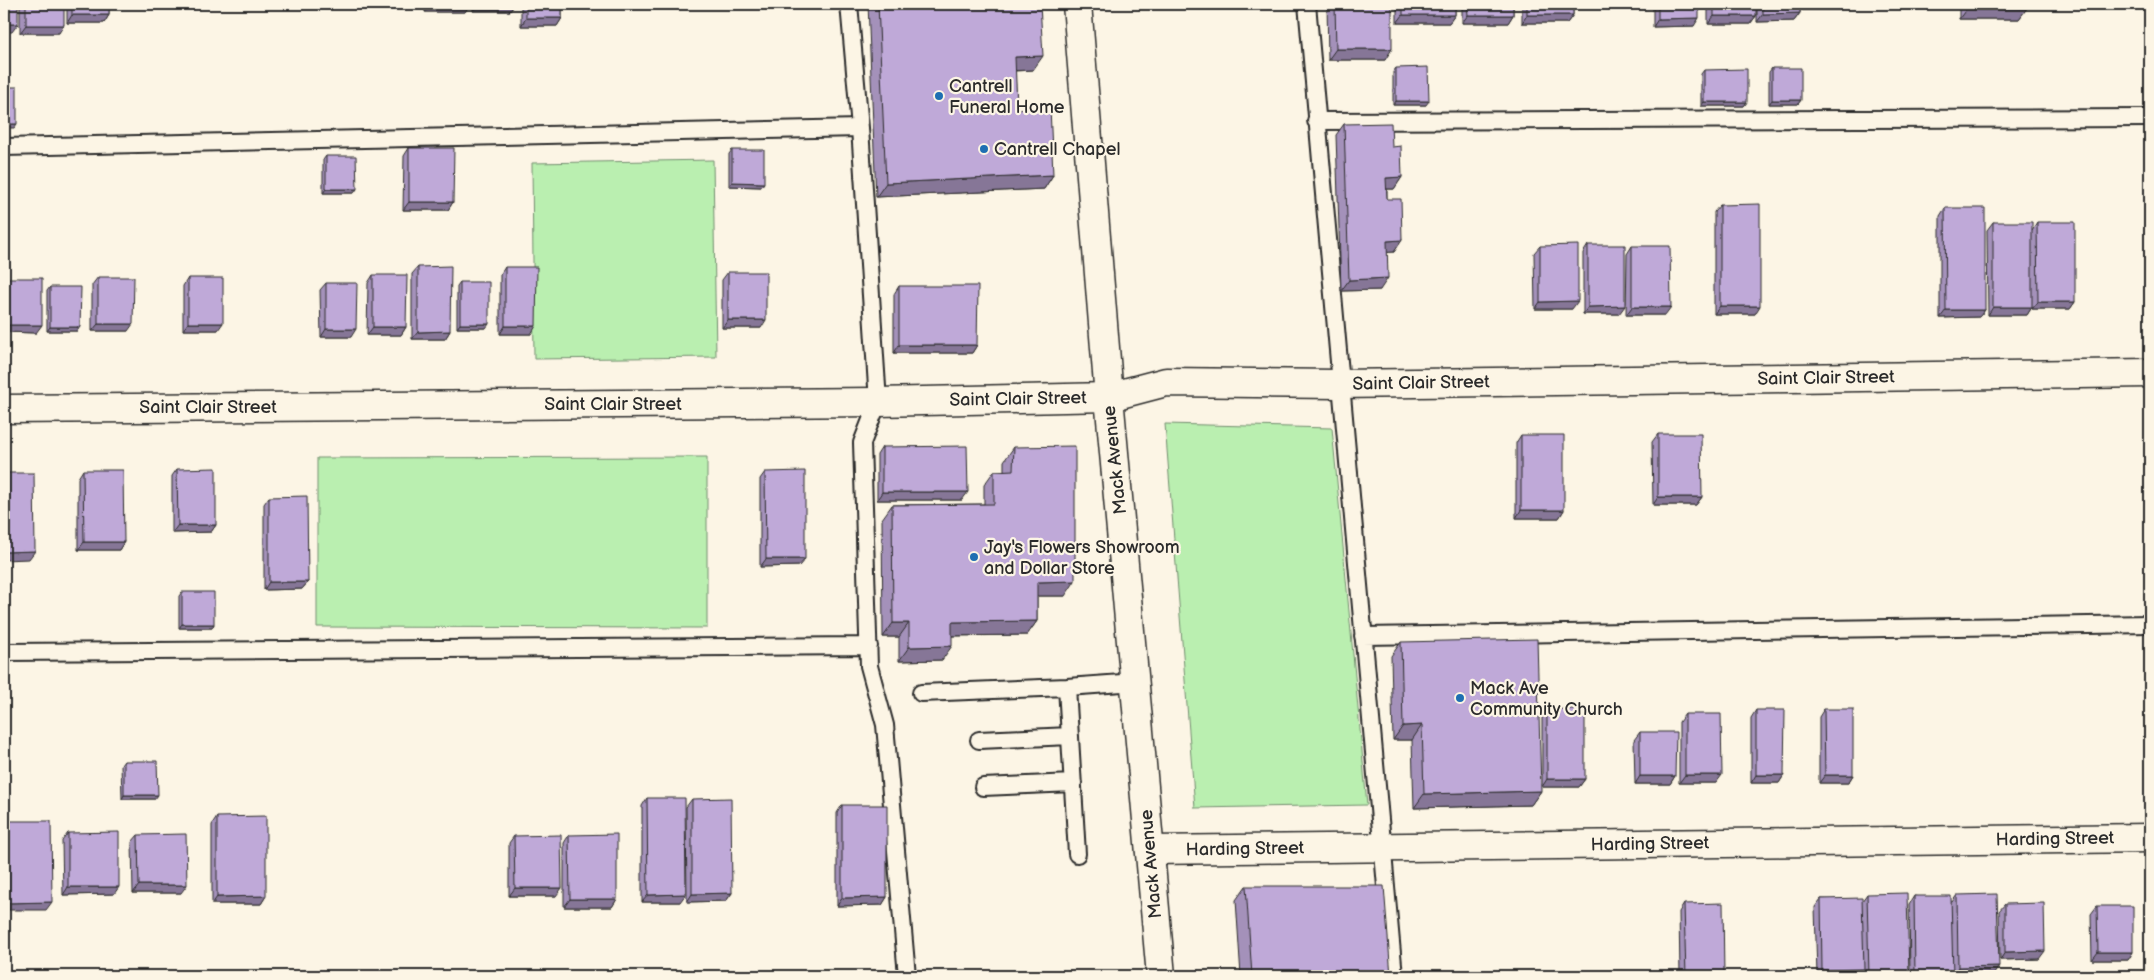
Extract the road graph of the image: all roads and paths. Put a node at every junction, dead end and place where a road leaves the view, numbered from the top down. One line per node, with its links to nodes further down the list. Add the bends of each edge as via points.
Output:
1 (849, 4): 6 (lane)
2 (1077, 4): 10 (street, Mack Avenue)
3 (1307, 4): 5 (lane)
4 (2150, 118): 5 (lane)
5 (1316, 121): 9 (lane)
6 (860, 128): 7 (lane); 11 (lane)
7 (4, 147)
8 (2150, 373): 9 (street, Saint Clair Street)
9 (1339, 384): 10 (street, Saint Clair Street, via 1166,382); 14 (lane)
10 (1109, 397): 11 (street, Saint Clair Street); 17 (street, Mack Avenue)
11 (878, 402): 12 (street, Saint Clair Street); 15 (lane, via 862,443)
12 (4, 408)
13 (2150, 624): 14 (lane)
14 (1363, 636): 25 (lane)
15 (869, 646): 16 (lane); 28 (lane, via 869,666 885,725)
16 (4, 652)
17 (1136, 682): 18 (lane); 26 (street, Mack Avenue)
18 (1067, 687): 19 (lane); 20 (lane)
19 (921, 693)
20 (1070, 736): 21 (lane); 22 (lane)
21 (980, 740)
22 (1073, 783): 23 (lane); 27 (lane)
23 (983, 787)
24 (2150, 838): 25 (street, Harding Street)
25 (1384, 847): 26 (street, Harding Street); 30 (lane)
26 (1150, 850): 29 (street, Mack Avenue)
27 (1077, 854)
28 (907, 976)
29 (1161, 976)
30 (1394, 976)

